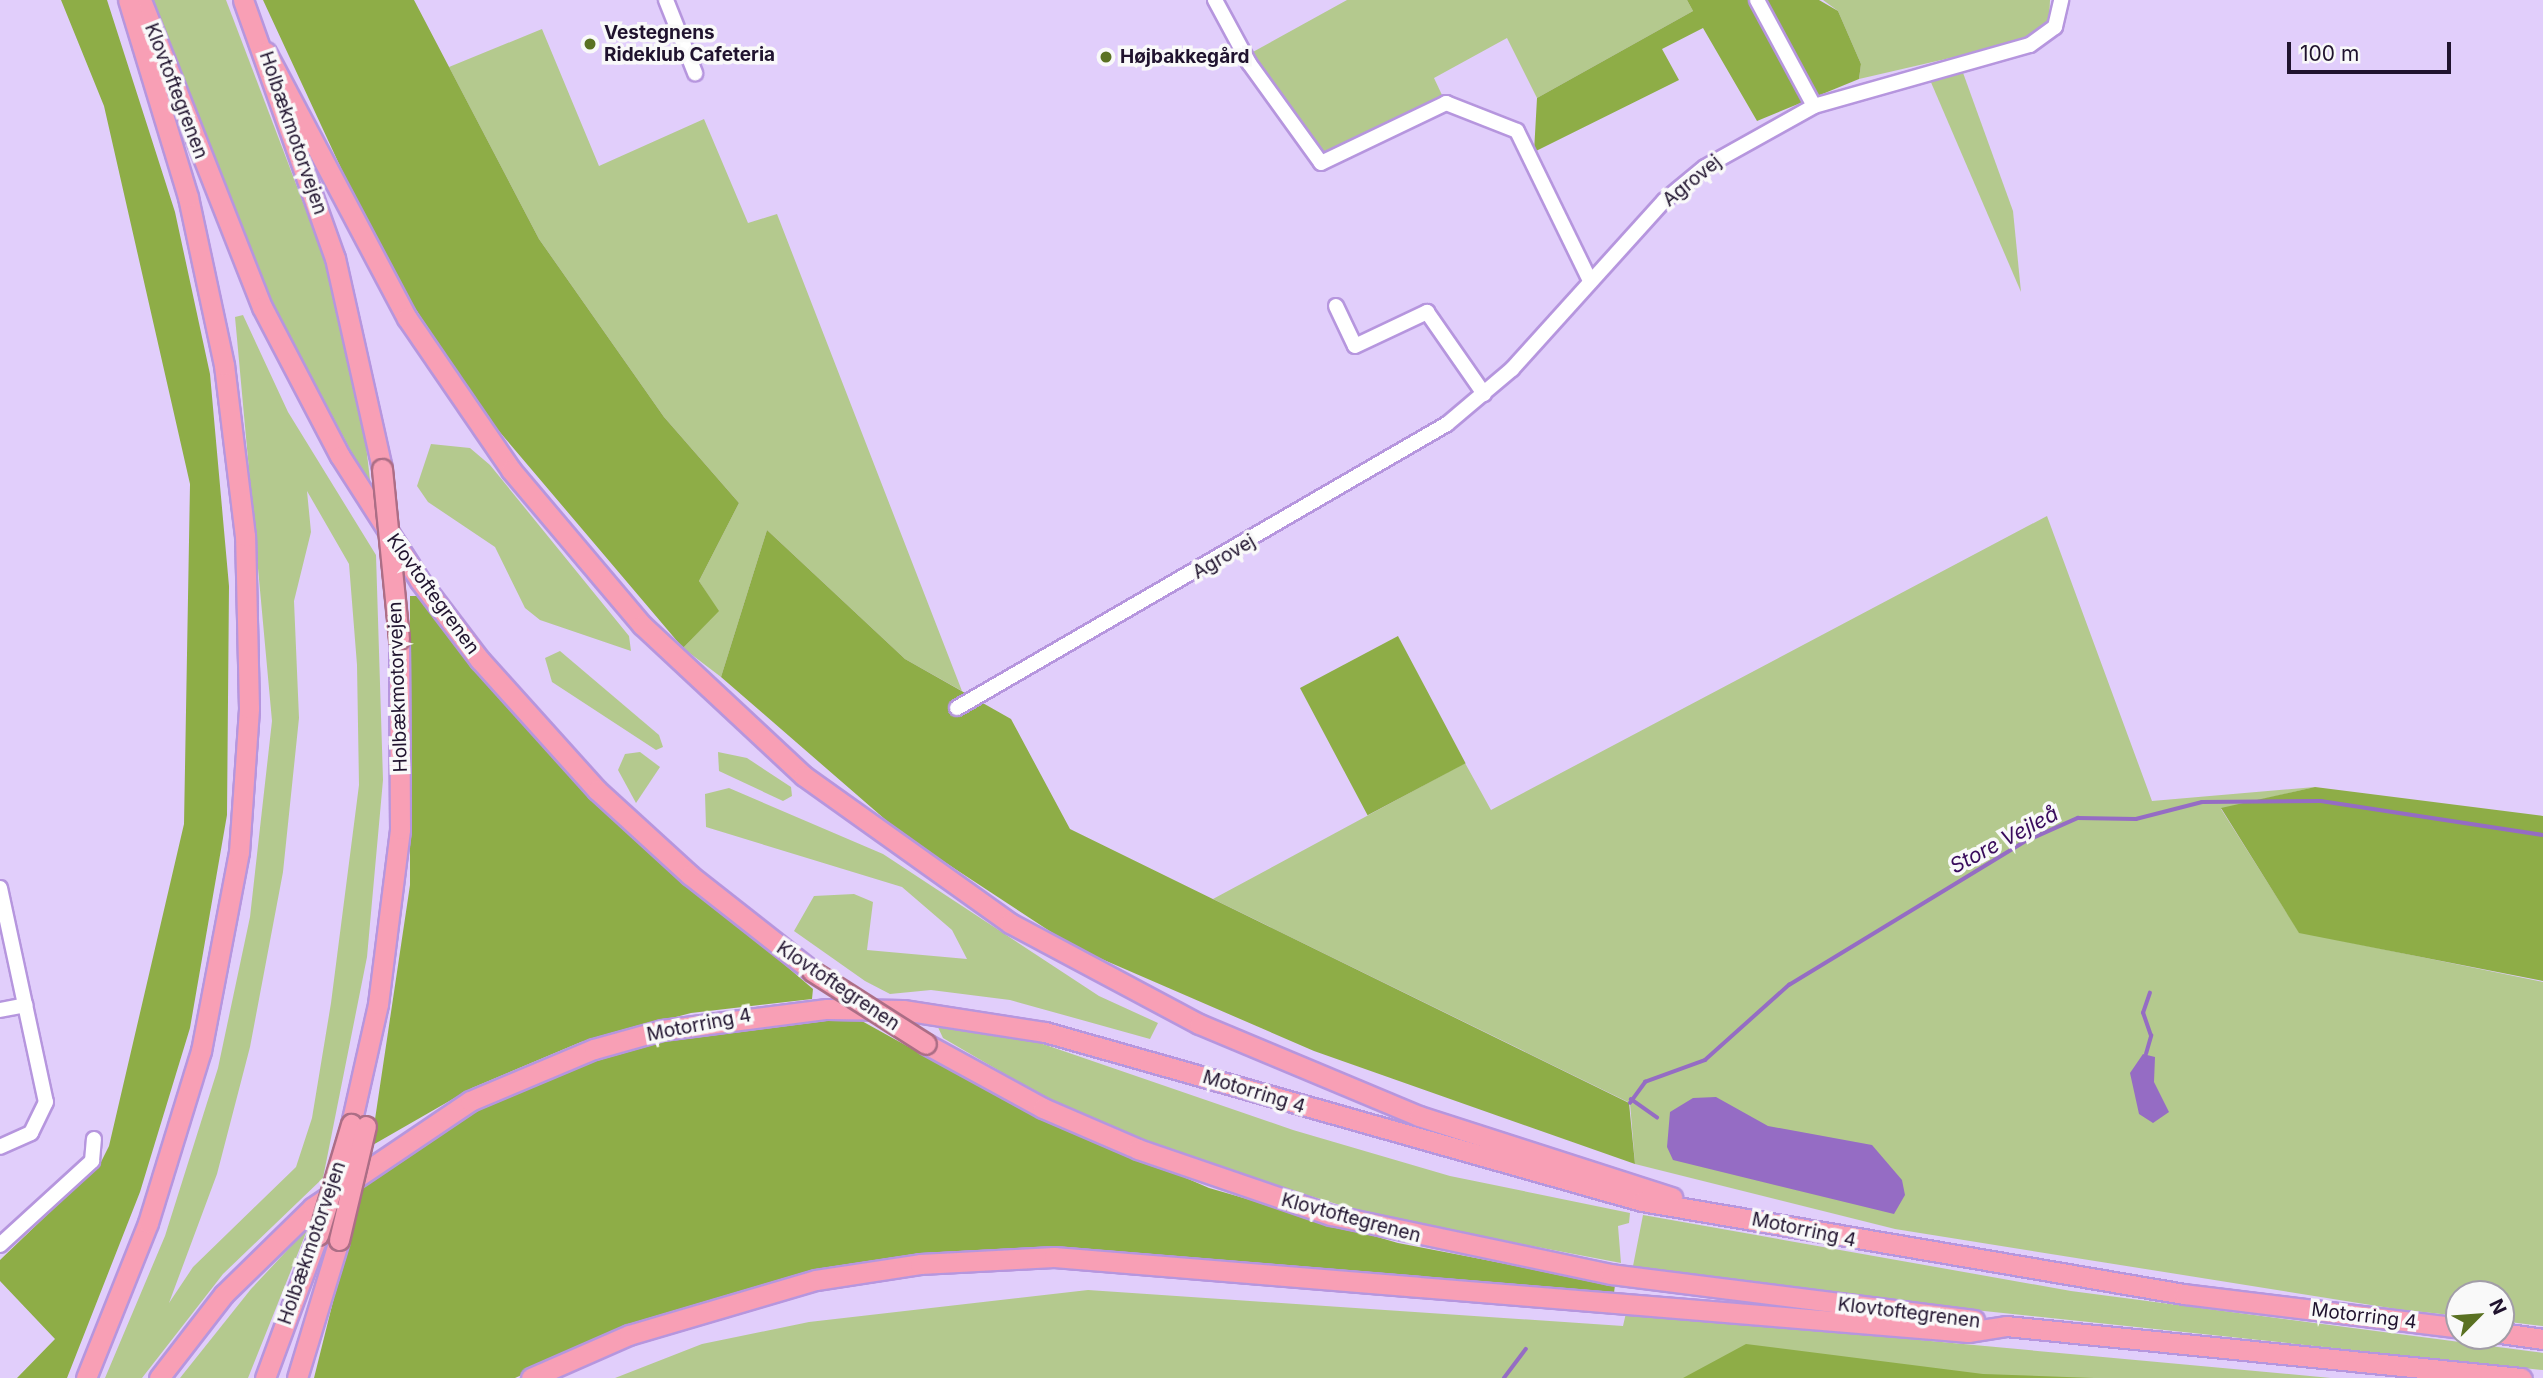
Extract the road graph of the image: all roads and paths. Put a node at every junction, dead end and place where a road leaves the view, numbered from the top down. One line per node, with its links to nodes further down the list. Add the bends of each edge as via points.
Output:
1 (128, 0): 27 (highway, via 188,197 228,388 245,536 248,721 239,852 201,1051 148,1223)
2 (141, 0): 23 (highway, Klovtoftegrenen, bridge, via 268,319 340,457 421,581 480,660 597,790 690,875 812,971 926,1044 1033,1102 1138,1149 1331,1215 1611,1274)
3 (243, 0): 8 (highway, Holbækmotorvejen)
4 (666, 0): 9 (street)
5 (1215, 0): 11 (street, via 1249,63 1321,163 1446,103 1517,131)
6 (1757, 0): 10 (street)
7 (2061, 0): 10 (street, Agrovej, via 2055,27 2030,45)
8 (266, 52): 18 (highway, Holbækmotorvejen, bridge, via 335,258 382,470 399,639 400,829 392,900 394,960); 21 (highway, via 407,318 510,470 651,634 804,776 1010,923 1199,1024 1386,1103)
9 (695, 73)
10 (1814, 106): 11 (street, Agrovej, via 1705,167)
11 (1590, 281): 13 (street, Agrovej)
12 (1336, 306): 13 (street, via 1355,346 1427,312)
13 (1483, 394): 14 (street, Agrovej, via 1401,456)
14 (957, 708)
15 (0, 888): 16 (street)
16 (26, 1005): 17 (street); 20 (street, via 45,1112 31,1133)
17 (0, 1010)
18 (358, 1125): 29 (highway, Holbækmotorvejen, bridge); 30 (highway, bridge, via 339,1240)
19 (94, 1139): 22 (street, via 92,1161)
20 (0, 1147)
21 (1701, 1208): 24 (highway, Motorring 4, via 1888,1247); 28 (highway, Motorring 4, via 1642,1201 1497,1163 1000,1023 903,1010 766,1013 594,1049 529,1073 416,1132 359,1170 270,1247)
22 (0, 1245)
23 (2006, 1326): 31 (highway, via 1968,1332 1178,1262 1054,1257 920,1264 816,1280 629,1335); 32 (highway)
24 (2445, 1326)
25 (2515, 1335): 26 (highway)
26 (2543, 1339)
27 (86, 1378)
28 (159, 1378)
29 (265, 1378)
30 (296, 1378)
31 (531, 1378)
32 (2521, 1378)

